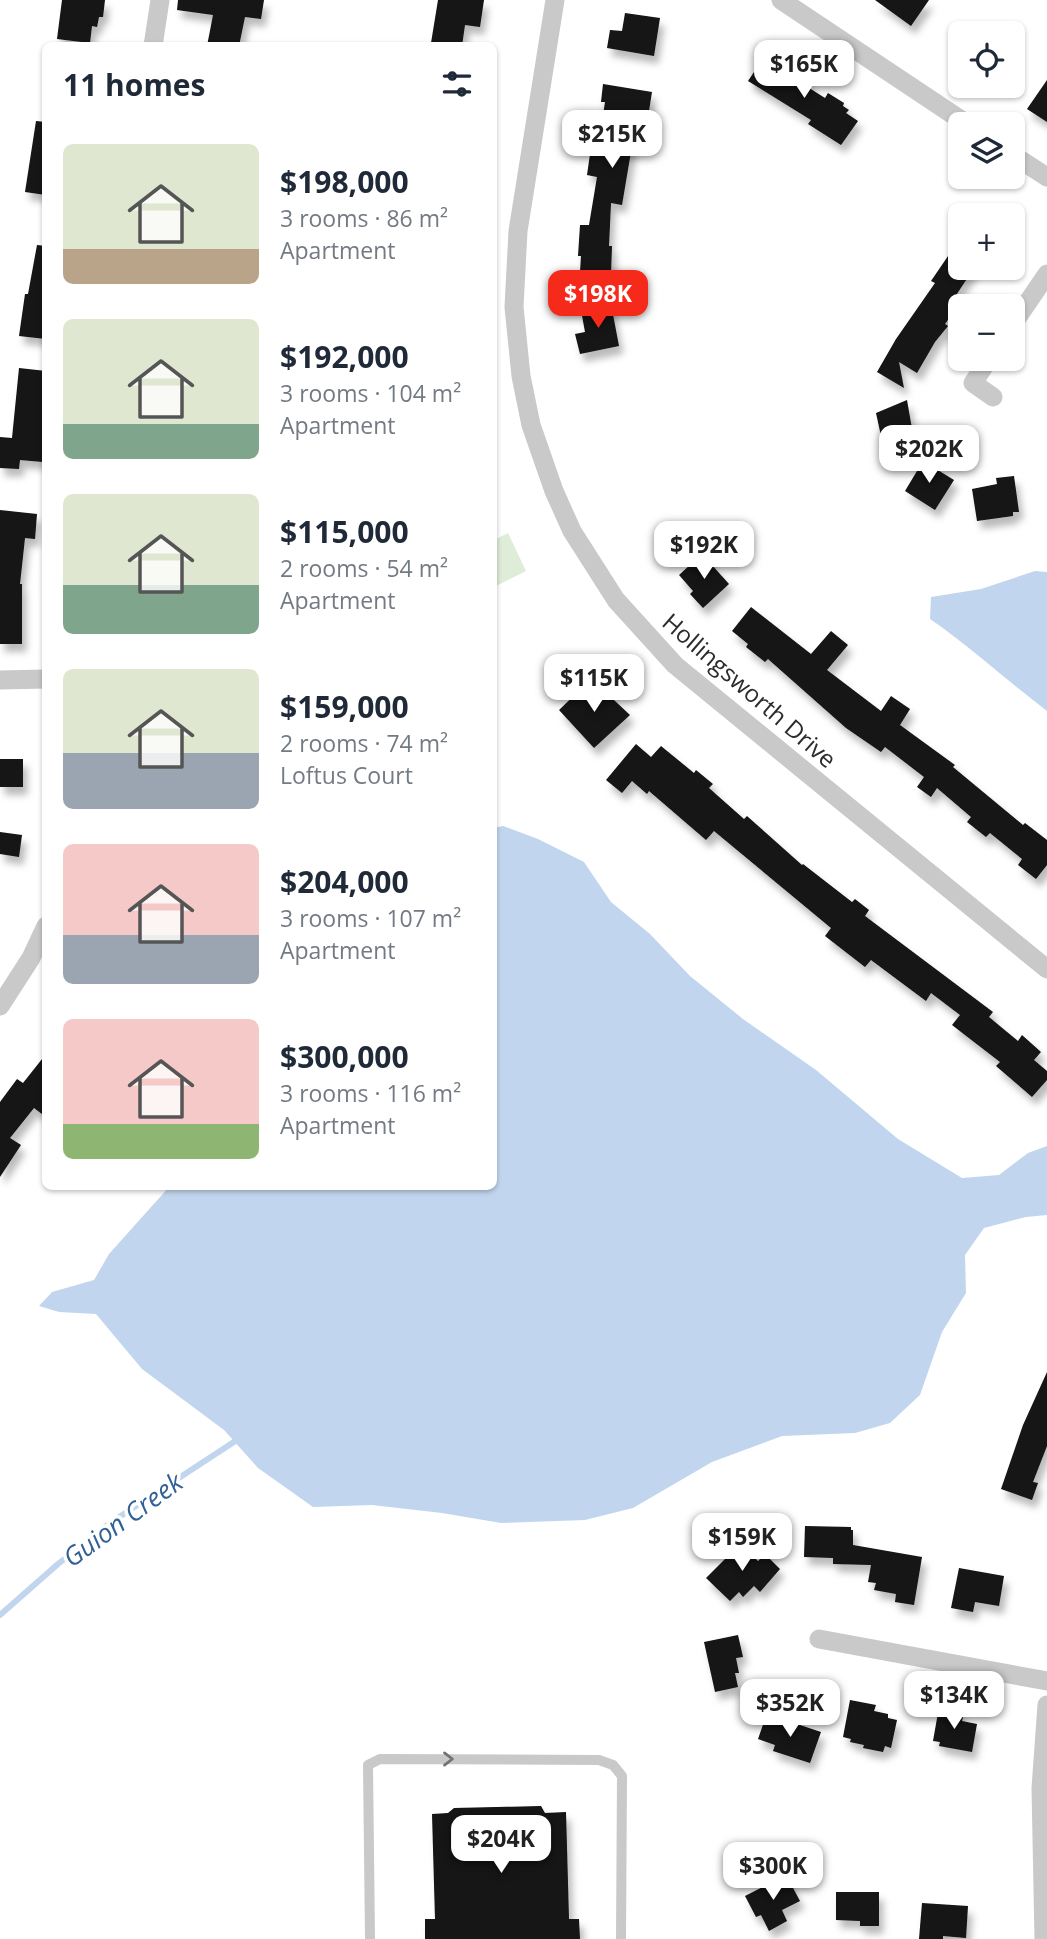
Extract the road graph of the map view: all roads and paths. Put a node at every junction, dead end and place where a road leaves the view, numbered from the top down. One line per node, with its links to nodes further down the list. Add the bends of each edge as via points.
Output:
1 (160, 0): 4 (street)
2 (555, 0): 15 (street, Hollingsworth Drive, via 518,231 514,307 531,425 572,531 616,600 675,665)
3 (781, 0): 5 (street)
4 (154, 42)
5 (949, 112)
6 (1025, 163): 7 (street)
7 (1047, 177)
8 (1047, 274): 9 (street)
9 (1025, 306)
10 (981, 371): 11 (street, via 973,383)
11 (993, 397)
12 (42, 679): 13 (street)
13 (0, 680)
14 (42, 935): 16 (street)
15 (1047, 969)
16 (0, 1006)
17 (819, 1639): 18 (street)
18 (1047, 1681)
19 (1047, 1704): 22 (street, via 1041,1788)
20 (370, 1939): 21 (lane, one-way to 21, via 368,1765 380,1759 599,1760 613,1765 622,1776)
21 (621, 1939)
22 (1044, 1939)

